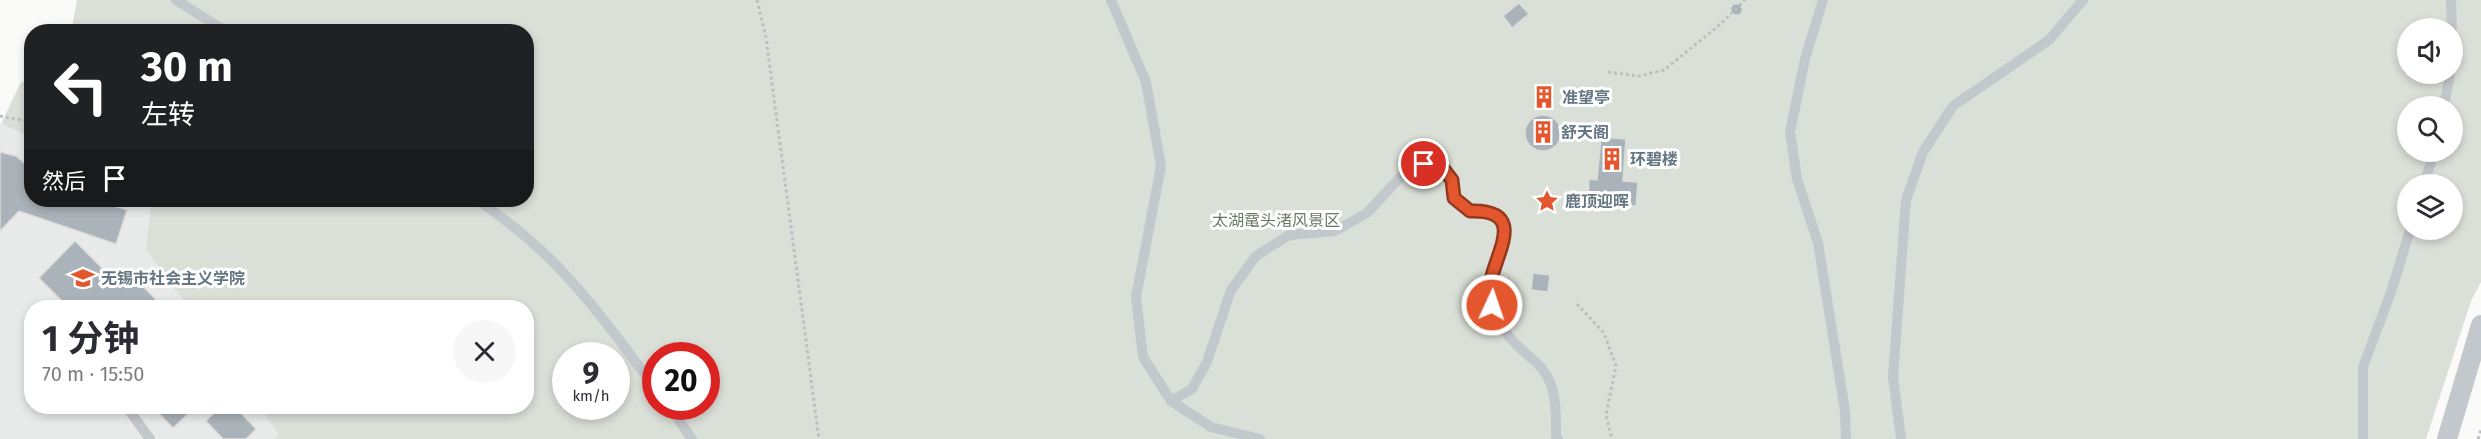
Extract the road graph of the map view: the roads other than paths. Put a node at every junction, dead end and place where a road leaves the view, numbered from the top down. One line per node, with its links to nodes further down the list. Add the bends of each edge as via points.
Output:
1 (176, 0): 7 (lane)
2 (1111, 0): 12 (lane, via 1146,82 1161,166 1136,297 1143,357)
3 (1823, 0): 19 (lane, via 1790,132 1797,179 1818,243)
4 (2083, 0): 20 (lane, via 2049,40 1953,106 1923,152 1906,200 1893,377)
5 (2451, 0): 6 (lane)
6 (2452, 18)
7 (214, 24)
8 (488, 207): 11 (lane, via 558,268)
9 (2407, 240): 21 (lane, via 2363,367)
10 (2481, 325): 22 (street)
11 (642, 371)
12 (1172, 401): 17 (lane, via 1210,428); 18 (lane, via 1192,389 1207,362 1231,290 1256,255 1290,235 1335,231 1367,213 1407,170 1424,164 1442,167 1452,180 1454,198 1470,211 1486,211 1500,219 1506,233 1489,291 1495,319 1511,341 1544,370 1555,401)
13 (132, 414): 15 (lane)
14 (679, 420): 16 (lane)
15 (150, 439)
16 (692, 439)
17 (1260, 439)
18 (1558, 439)
19 (1846, 439)
20 (1901, 439)
21 (2363, 439)
22 (2447, 439)

